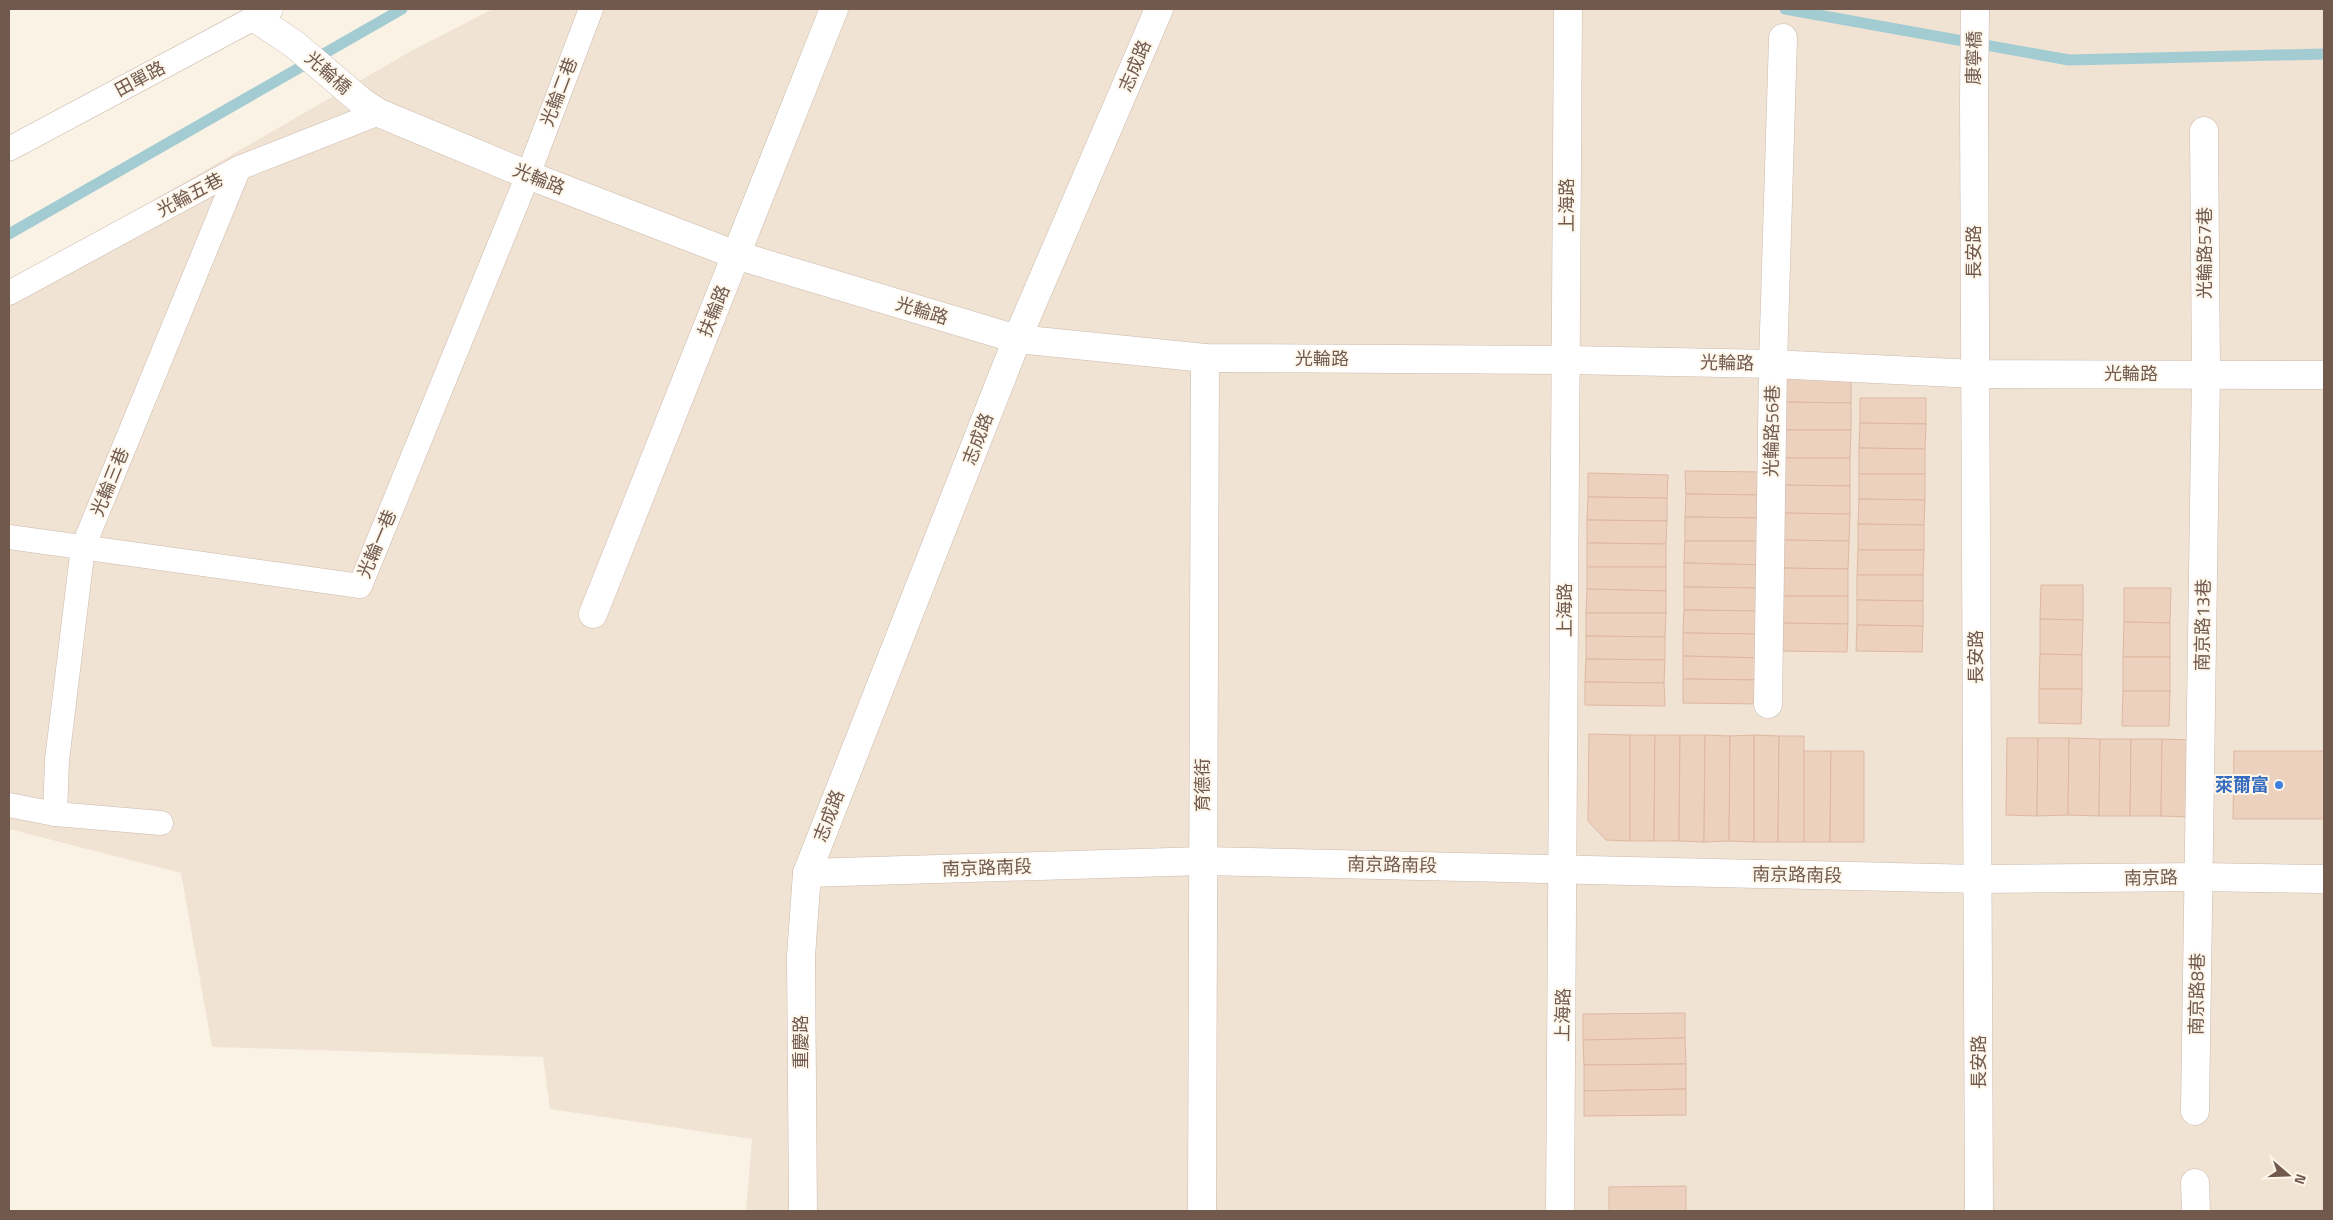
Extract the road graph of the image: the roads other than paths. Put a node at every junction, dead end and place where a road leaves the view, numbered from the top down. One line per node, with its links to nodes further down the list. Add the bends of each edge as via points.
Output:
1 (590, 9): 13 (lane, 光輪二巷)
2 (834, 9): 14 (street, 扶輪路)
3 (1160, 9): 16 (street, 志成路)
4 (1568, 9): 18 (street, 上海路)
5 (1975, 12): 8 (street, 康寧橋)
6 (263, 13): 9 (street, 光輪橋, via 294,44); 11 (lane, 田單路)
7 (1783, 38): 19 (street, 光輪路56巷)
8 (1974, 102): 20 (street, 長安路)
9 (371, 108): 12 (lane, 光輪五巷); 13 (street, 光輪路)
10 (2204, 132): 21 (street, 光輪路57巷)
11 (9, 149)
12 (239, 168): 15 (lane, 光輪五巷); 24 (lane, 光輪三巷)
13 (528, 175): 14 (street, 光輪路); 24 (lane, 光輪一巷, via 360,586)
14 (736, 255): 16 (street, 光輪路); 25 (street, 扶輪路)
15 (9, 293)
16 (1017, 339): 17 (street, 光輪路); 32 (street, 志成路)
17 (1205, 358): 18 (street, 光輪路); 30 (street, 育德街)
18 (1567, 360): 19 (street, 光輪路); 31 (street, 上海路)
19 (1773, 364): 20 (street, 光輪路); 26 (street, 光輪路56巷)
20 (1975, 374): 21 (street, 光輪路); 34 (street, 長安路)
21 (2206, 374): 22 (street, 光輪路); 33 (street, 南京路13巷)
22 (2324, 375)
23 (9, 537): 24 (lane, 光輪一巷)
24 (84, 547): 28 (lane, 光輪三巷, via 57,760)
25 (593, 614)
26 (1768, 704)
27 (9, 805): 28 (lane)
28 (55, 814): 29 (lane)
29 (161, 823)
30 (1203, 861): 31 (street, 南京路南段); 32 (street, 南京路南段); 39 (street, 育德街)
31 (1564, 869): 34 (street, 南京路南段); 40 (street, 上海路)
32 (807, 873): 38 (street, 重慶路, via 801,956)
33 (2200, 877): 34 (street, 南京路); 35 (street, 南京路); 36 (street, 南京路8巷)
34 (1978, 879): 41 (street, 長安路)
35 (2324, 879)
36 (2195, 1111)
37 (2195, 1183): 42 (street)
38 (803, 1211)
39 (1202, 1211)
40 (1560, 1211)
41 (1979, 1211)
42 (2196, 1211)

